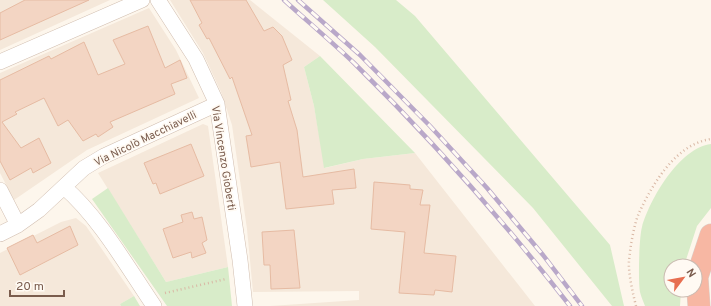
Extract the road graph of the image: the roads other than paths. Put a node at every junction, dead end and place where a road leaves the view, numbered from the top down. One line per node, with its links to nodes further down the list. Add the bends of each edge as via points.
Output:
1 (142, 0): 3 (street)
2 (158, 0): 4 (street, Via Vincenzo Gioberti, via 196,59)
3 (0, 62)
4 (217, 104): 5 (street, Via Nicolò Macchiavelli, via 104,156 84,168); 11 (street, Via Vincenzo Gioberti)
5 (64, 187): 7 (street, Via Nicolò Macchiavelli); 10 (street, via 91,215)
6 (0, 190): 7 (street)
7 (18, 225): 8 (street, Via Nicolò Macchiavelli)
8 (0, 234)
9 (711, 235): 12 (highway, via 697,277)
10 (151, 302)
11 (245, 306)
12 (699, 306)

